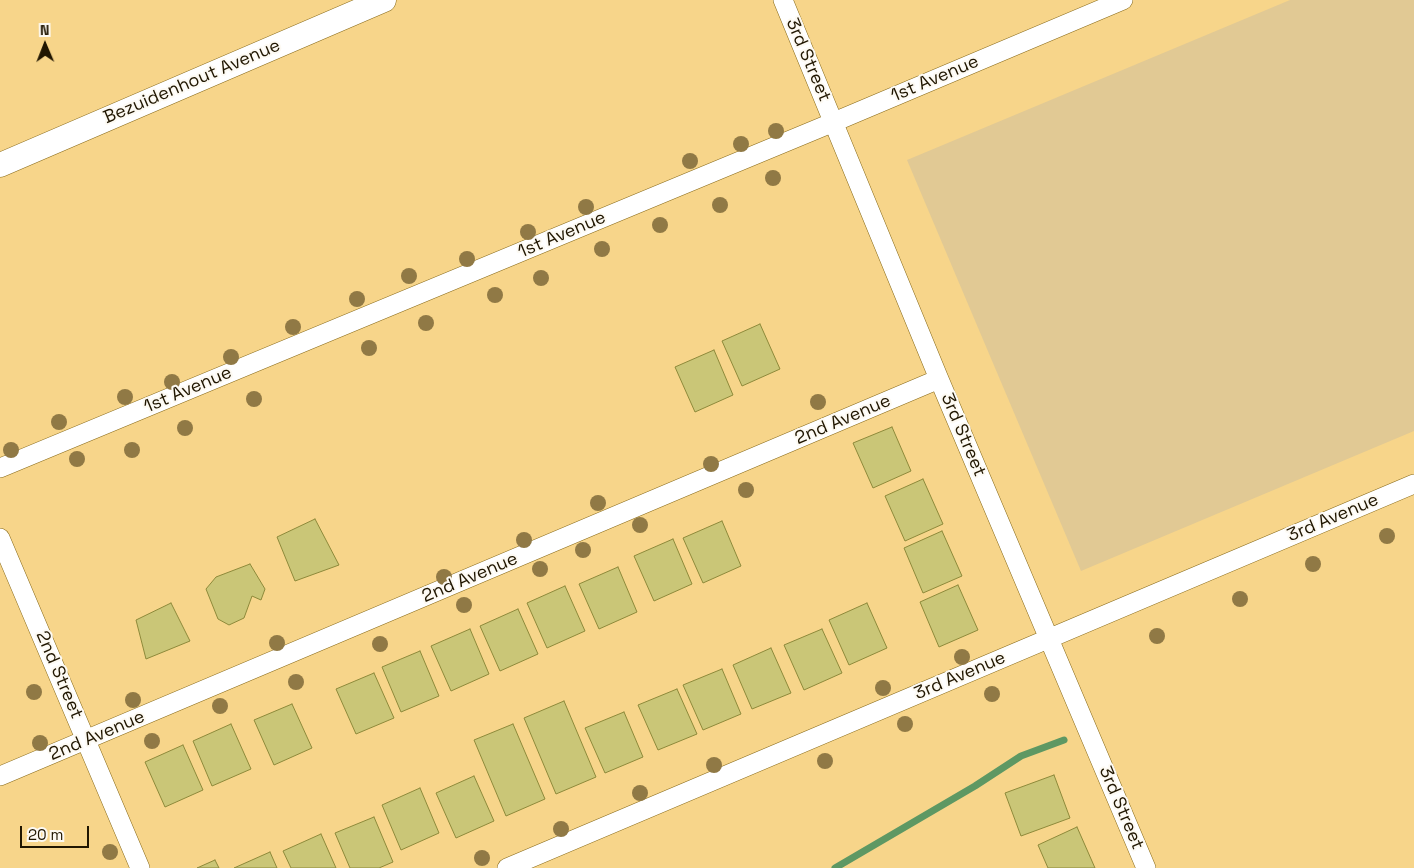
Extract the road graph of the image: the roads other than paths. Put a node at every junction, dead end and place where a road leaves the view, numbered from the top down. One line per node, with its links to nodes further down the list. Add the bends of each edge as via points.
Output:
1 (384, 0): 5 (street, Bezuidenhout Avenue)
2 (783, 0): 4 (street, 3rd Street)
3 (1122, 0): 4 (street, 1st Avenue)
4 (834, 122): 6 (street, 3rd Street); 7 (street, 1st Avenue)
5 (0, 165)
6 (939, 379): 10 (street, 3rd Street); 11 (street, 2nd Avenue)
7 (0, 468)
8 (1414, 484): 10 (street, 3rd Avenue)
9 (0, 538): 11 (street, 2nd Street)
10 (1050, 638): 14 (street, 3rd Avenue); 15 (street, 3rd Street)
11 (86, 740): 12 (street, 2nd Avenue); 13 (street, 2nd Street)
12 (0, 776)
13 (140, 868)
14 (507, 868)
15 (1146, 868)

